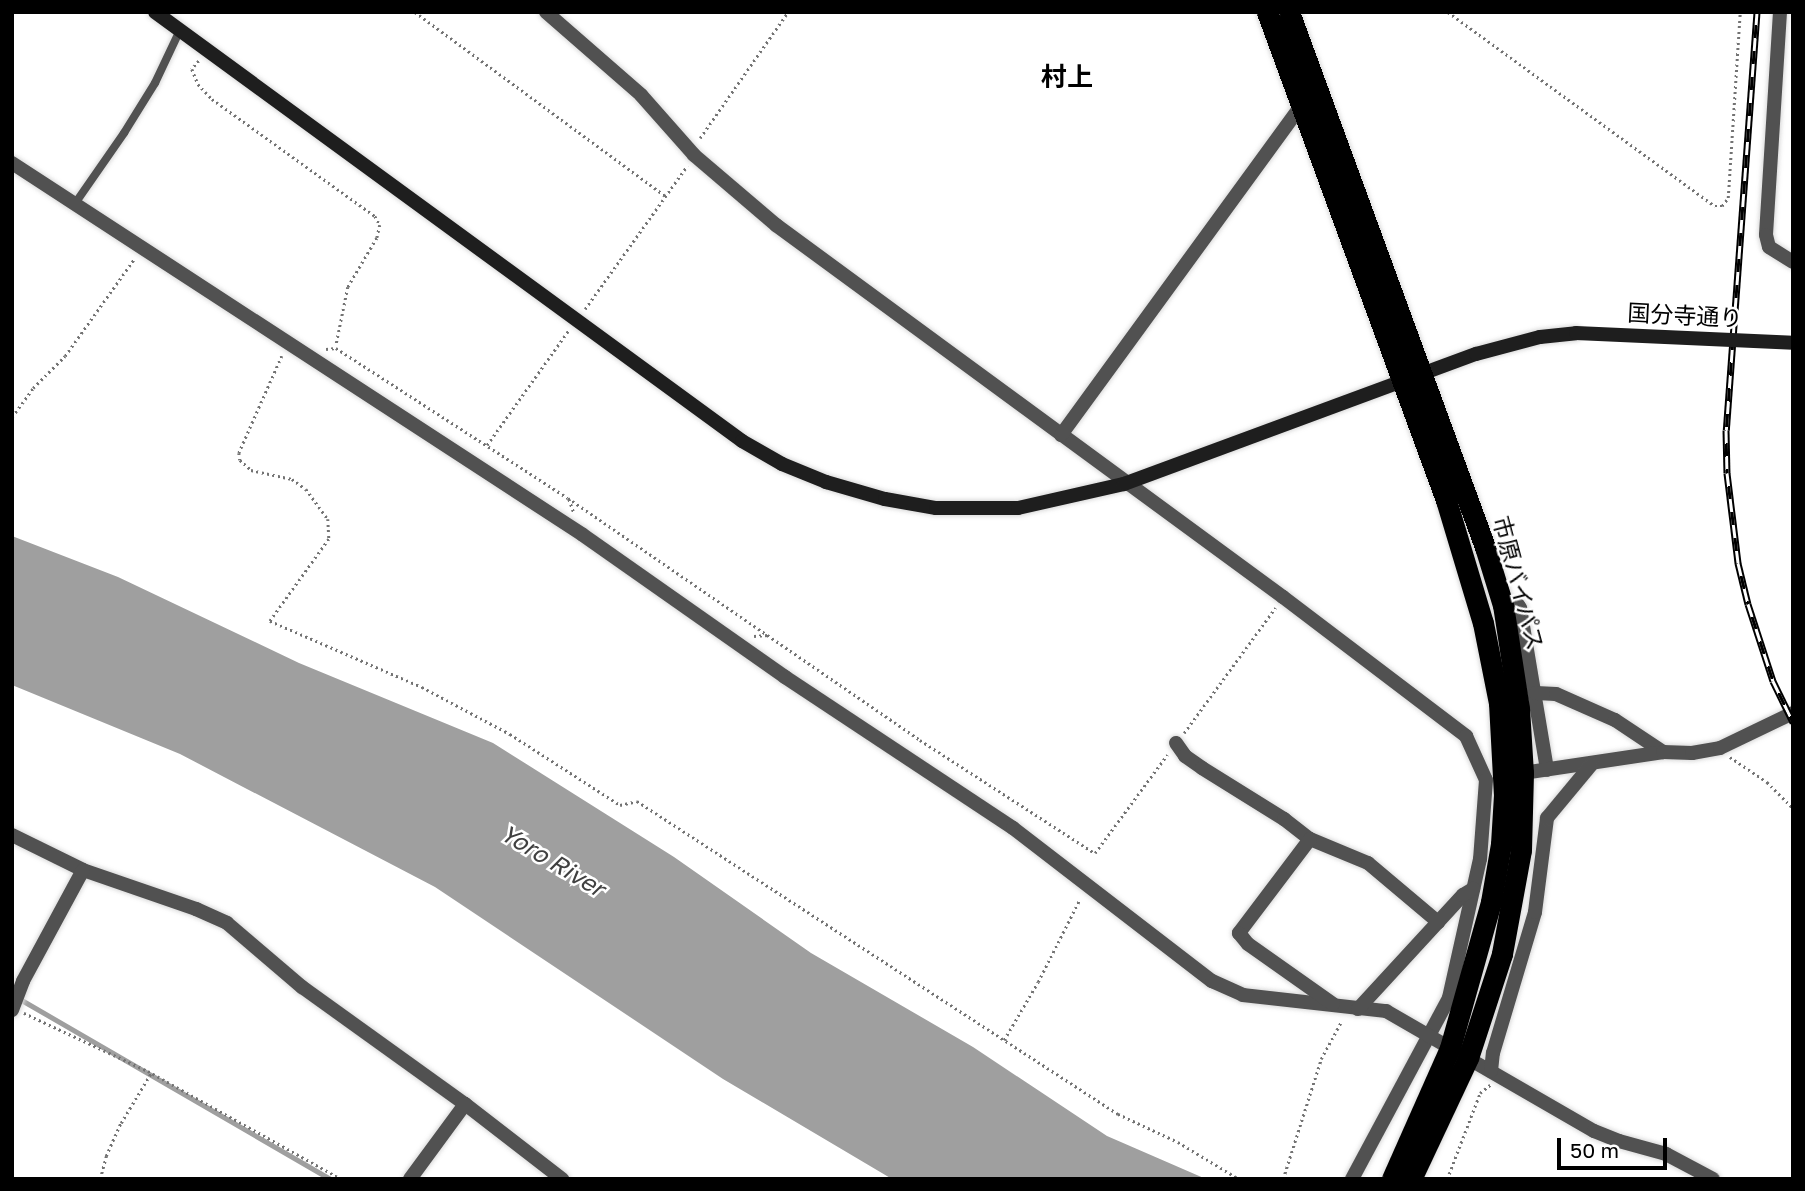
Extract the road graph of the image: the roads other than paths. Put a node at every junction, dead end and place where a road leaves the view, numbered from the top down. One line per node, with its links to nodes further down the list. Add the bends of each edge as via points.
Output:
1 (155, 12): 6 (street, 国分寺通り)
2 (546, 12): 14 (street, via 641,95 694,155 776,225)
3 (1267, 12): 7 (highway, 市原バイパス)
4 (1289, 12): 12 (highway, 市原バイパス)
5 (1780, 12): 10 (street, via 1766,235 1769,247)
6 (180, 30): 9 (lane, via 155,83); 15 (street, 国分寺通り, via 742,441 782,464 885,499 936,508 1018,508)
7 (1301, 106): 13 (highway, 市原バイパス); 14 (street)
8 (12, 163): 9 (street)
9 (74, 205): 29 (street, via 583,535 785,677 1013,828 1212,981 1243,995)
10 (1793, 262)
11 (1793, 343): 12 (street, 国分寺通り, bridge, via 1576,333 1511,344)
12 (1422, 373): 13 (street, 国分寺通り); 16 (highway, 市原バイパス)
13 (1401, 381): 15 (street, 国分寺通り); 32 (highway, 市原バイパス, via 1447,500 1480,612 1499,703 1501,844)
14 (1060, 435): 15 (street)
15 (1124, 484): 27 (street, via 1466,736 1486,780)
16 (1503, 606): 17 (street, via 1520,608); 23 (highway, 市原バイパス, via 1519,708)
17 (1536, 693): 20 (street, via 1556,694 1615,720); 22 (street)
18 (1793, 713): 20 (street, via 1720,748)
19 (1176, 743): 25 (street, via 1185,756)
20 (1663, 752): 21 (street)
21 (1591, 765): 22 (street); 33 (street, via 1547,818 1535,912 1493,1053)
22 (1547, 770): 23 (street)
23 (1523, 773): 32 (highway, 市原バイパス, via 1521,850 1502,954)
24 (12, 835): 26 (street)
25 (1310, 839): 28 (street, via 1368,863); 29 (street, via 1239,933 1248,944)
26 (83, 870): 30 (street, via 23,981); 34 (street, via 227,923 302,987)
27 (1474, 889): 28 (street); 31 (street, via 1449,998)
28 (1438, 922): 29 (street)
29 (1348, 1008): 31 (street, via 1386,1011)
30 (13, 1009)
31 (1430, 1035): 32 (street); 37 (street)
32 (1459, 1053): 33 (street); 38 (highway, 市原バイパス); 39 (highway, 市原バイパス)
33 (1496, 1074): 40 (street, via 1594,1130 1666,1154)
34 (465, 1104): 35 (street); 36 (street)
35 (410, 1179)
36 (562, 1179)
37 (1352, 1179)
38 (1392, 1179)
39 (1411, 1179)
40 (1713, 1179)

